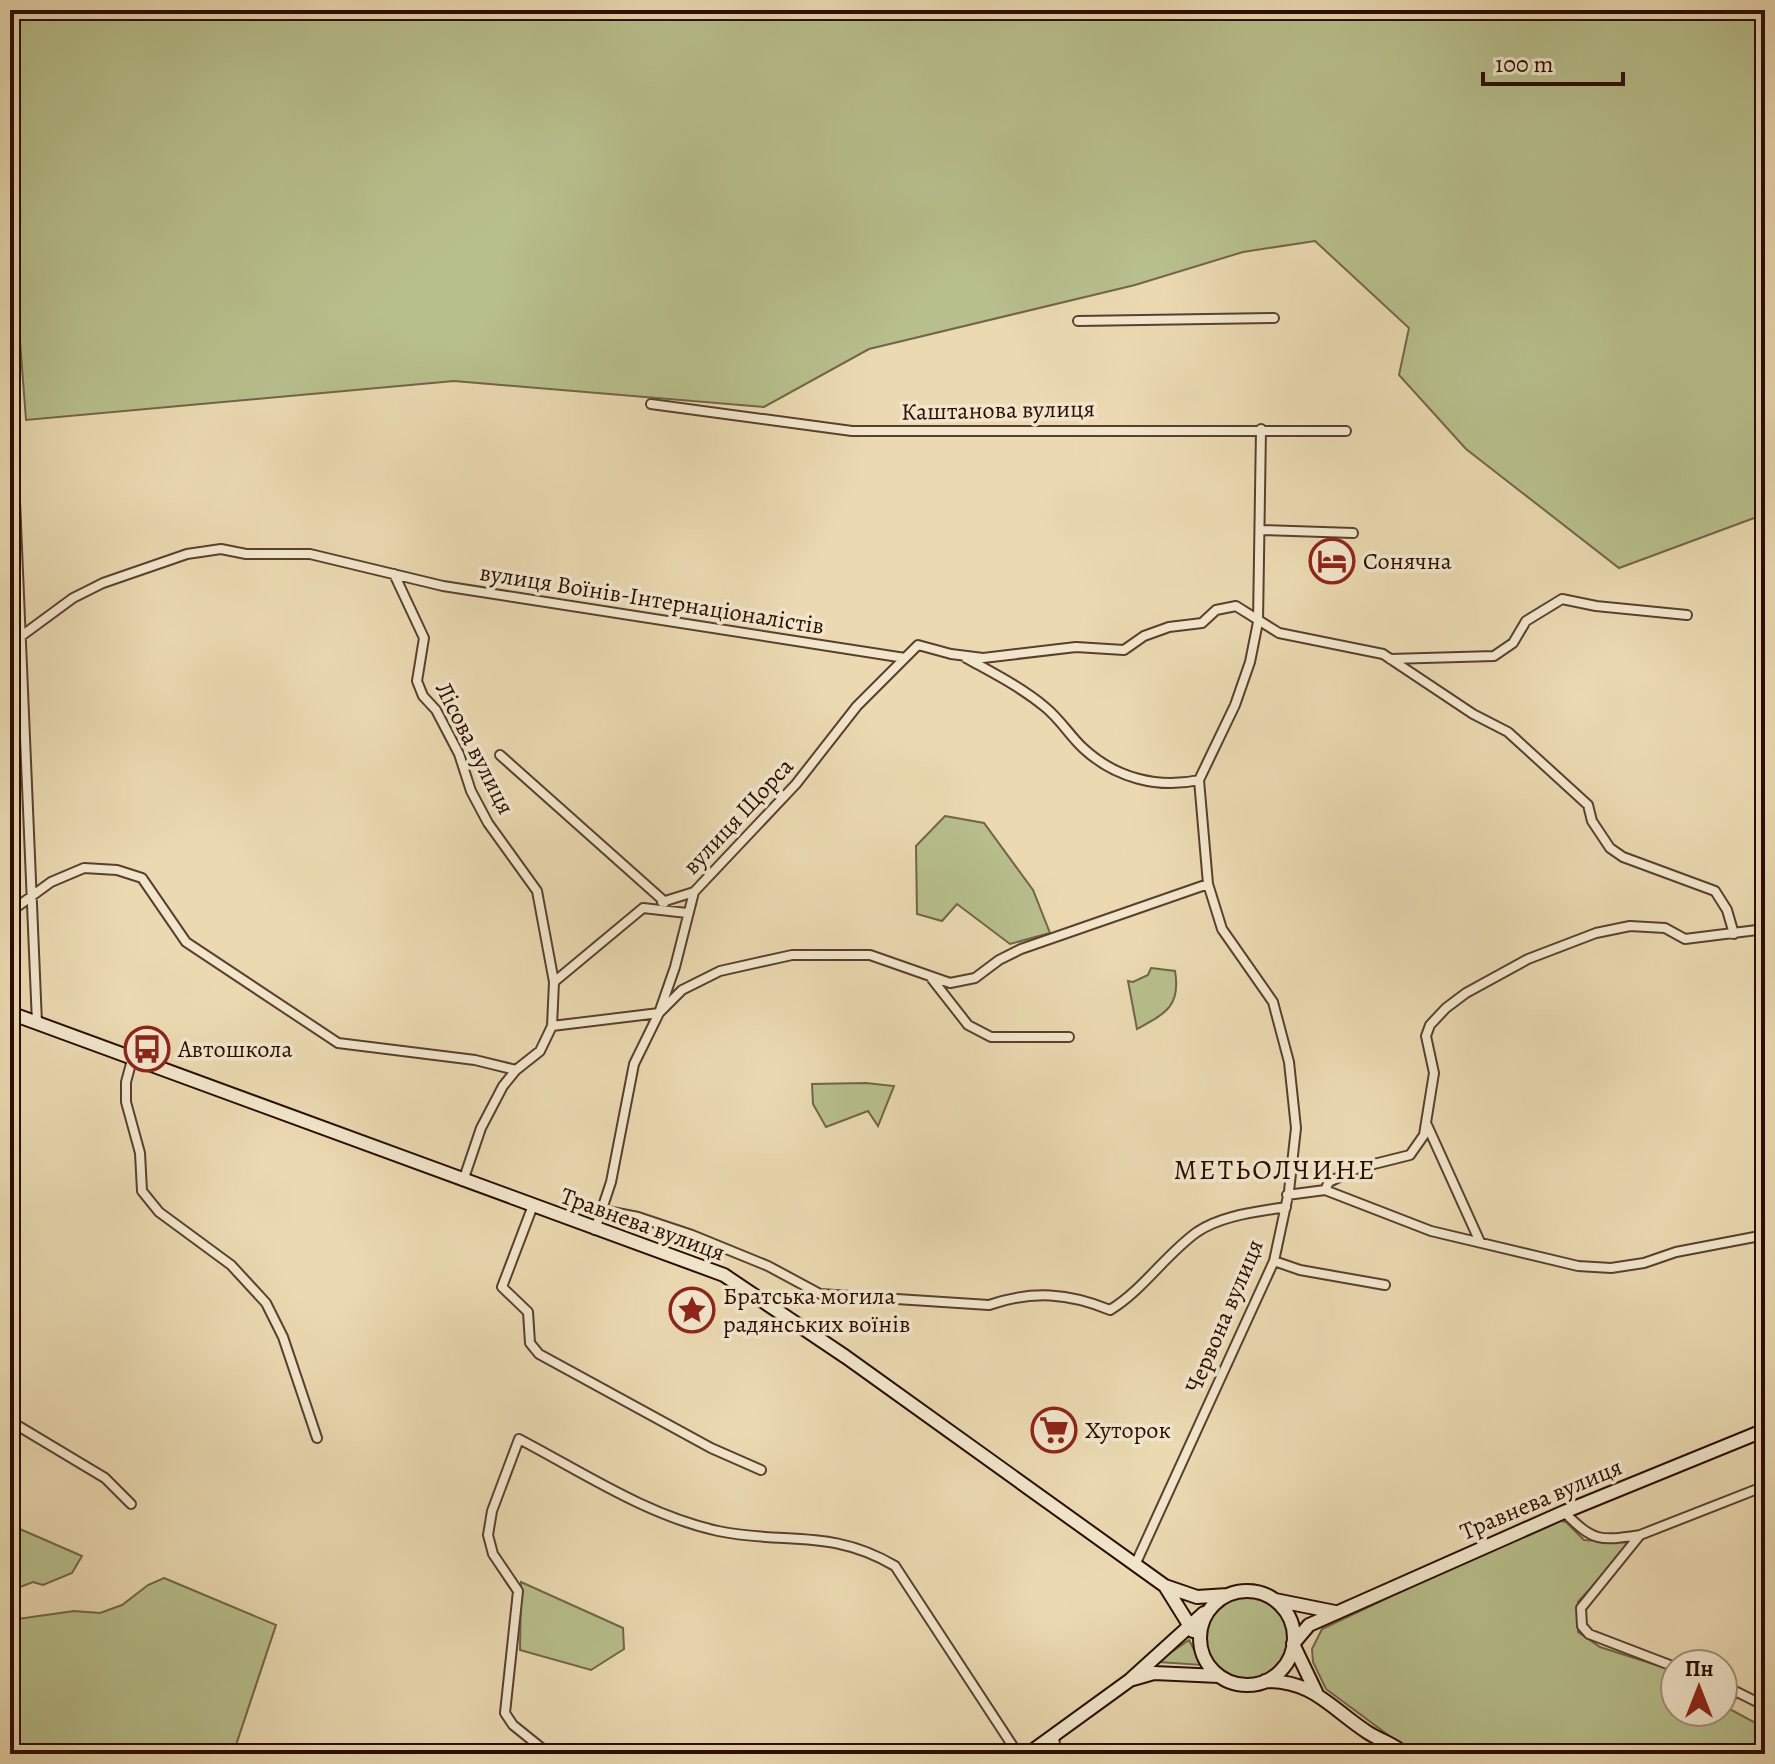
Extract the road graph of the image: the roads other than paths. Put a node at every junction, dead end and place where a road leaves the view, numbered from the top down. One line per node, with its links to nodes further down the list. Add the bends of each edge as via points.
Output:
1 (1274, 318): 2 (street)
2 (1078, 321)
3 (651, 404): 4 (street, Каштанова вулиця, via 852,431)
4 (1261, 429): 5 (street, Каштанова вулиця); 7 (street)
5 (1346, 431)
6 (12, 453): 10 (street)
7 (1261, 530): 8 (street); 12 (street)
8 (1353, 533)
9 (394, 574): 13 (street, вулиця Воїнів-Інтернаціоналістів, via 310,554 206,550 103,583); 15 (street, вулиця Воїнів-Інтернаціоналістів, via 600,613); 29 (street, Лісова вулиця, via 424,638 417,681 459,754 488,823 537,891)
10 (14, 613): 13 (street)
11 (1687, 615): 16 (street, via 1596,606 1571,598 1550,604 1526,621 1513,643 1494,656)
12 (1258, 622): 14 (street, via 1236,606 1216,610 1202,623 1144,636 1124,650 1076,647); 16 (street, via 1279,633 1354,646); 18 (street, via 1235,705)
13 (20, 637): 21 (street)
14 (963, 656): 15 (street, via 918,645); 18 (street, via 1030,695 1083,748 1116,771 1146,782 1174,785)
15 (905, 658): 20 (street, вулиця Щорса, via 857,706 741,846)
16 (1390, 659): 27 (street, via 1531,751 1588,805 1610,848 1715,891)
17 (500, 755): 22 (street)
18 (1199, 780): 19 (street, Червона вулиця)
19 (1208, 884): 28 (street, via 1021,949 975,978 950,983); 40 (street, Червона вулиця, via 1222,929 1273,1002 1289,1062 1296,1128)
20 (694, 892): 22 (street); 25 (street, вулиця Щорса)
21 (31, 898): 24 (street); 32 (street); 36 (street, via 51,882 84,868 142,878 186,942 338,1043)
22 (665, 902): 23 (street)
23 (643, 908): 25 (street); 29 (street)
24 (10, 912)
25 (687, 913): 31 (street, вулиця Щорса)
26 (1765, 929): 27 (street)
27 (1734, 934): 37 (street, via 1685,939 1665,928 1630,926 1596,933 1528,959 1466,993 1430,1025 1426,1036 1434,1073)
28 (932, 979): 31 (street, via 870,955 792,955 720,971 682,990); 34 (street, via 968,1025 991,1037)
29 (554, 982): 33 (street, Лісова вулиця)
30 (10, 1013): 32 (street, Травнева вулиця)
31 (659, 1013): 33 (street); 43 (street, вулиця Щорса, via 634,1064)
32 (37, 1023): 35 (street, Травнева вулиця)
33 (552, 1026): 36 (street, via 540,1051)
34 (1069, 1037)
35 (132, 1060): 38 (street, Травнева вулиця); 51 (street, via 126,1102 140,1153 142,1191 159,1212 231,1265 266,1303 298,1375)
36 (516, 1070): 38 (street, via 481,1128)
37 (1427, 1125): 39 (street, via 1410,1155 1358,1168 1329,1182); 46 (street)
38 (463, 1182): 42 (street, Травнева вулиця)
39 (1325, 1190): 40 (street); 46 (street, via 1431,1231)
40 (1287, 1195): 41 (street, Червона вулиця)
41 (1286, 1207): 43 (street, via 1222,1220 1198,1232 1145,1278 1131,1298 1110,1310 1055,1293 989,1305 820,1294 692,1235); 47 (street, Червона вулиця)
42 (532, 1208): 44 (street, Травнева вулиця); 52 (street, via 502,1287 528,1312 530,1343 539,1354)
43 (602, 1210): 44 (street, вулиця Щорса)
44 (595, 1230): 57 (street, Травнева вулиця, via 724,1275)
45 (1765, 1235): 46 (street, via 1611,1268 1578,1266)
46 (1480, 1242)
47 (1274, 1261): 48 (street); 57 (street, Червона вулиця)
48 (1385, 1285)
49 (10, 1421): 54 (street, via 105,1478)
50 (1765, 1430): 55 (street, Травнева вулиця)
51 (317, 1438)
52 (761, 1470)
53 (1765, 1486): 56 (street)
54 (131, 1504)
55 (1564, 1512): 56 (street, via 1587,1535); 62 (street, Травнева вулиця)
56 (1640, 1535): 66 (street, via 1581,1608 1582,1626 1609,1645)
57 (1135, 1565): 58 (street, Травнева вулиця)
58 (1165, 1586): 59 (street, via 1197,1597); 63 (street)
59 (1228, 1595): 60 (street, via 1256,1592); 61 (street)
60 (1275, 1600): 62 (street); 65 (street, via 1289,1617)
61 (1213, 1605): 63 (street); 64 (street, via 1202,1623)
62 (1335, 1612): 65 (street, Травнева вулиця, via 1309,1625)
63 (1190, 1624): 64 (street); 68 (street)
64 (1200, 1643): 67 (street, via 1208,1665)
65 (1293, 1644): 69 (street, via 1285,1665); 70 (street)
66 (1659, 1662)
67 (1219, 1676): 68 (street, via 1154,1673); 69 (street, via 1234,1683)
68 (1130, 1680): 73 (street)
69 (1265, 1681): 70 (street, via 1292,1681)
70 (1316, 1692): 78 (street)
71 (1739, 1693): 72 (street)
72 (1765, 1706)
73 (1054, 1736): 76 (street); 77 (street)
74 (549, 1754): 75 (street, via 505,1713 518,1591 493,1554 488,1535 519,1439 643,1507 749,1536 838,1541 895,1566)
75 (1018, 1754)
76 (1028, 1754)
77 (1056, 1754)
78 (1405, 1754)

